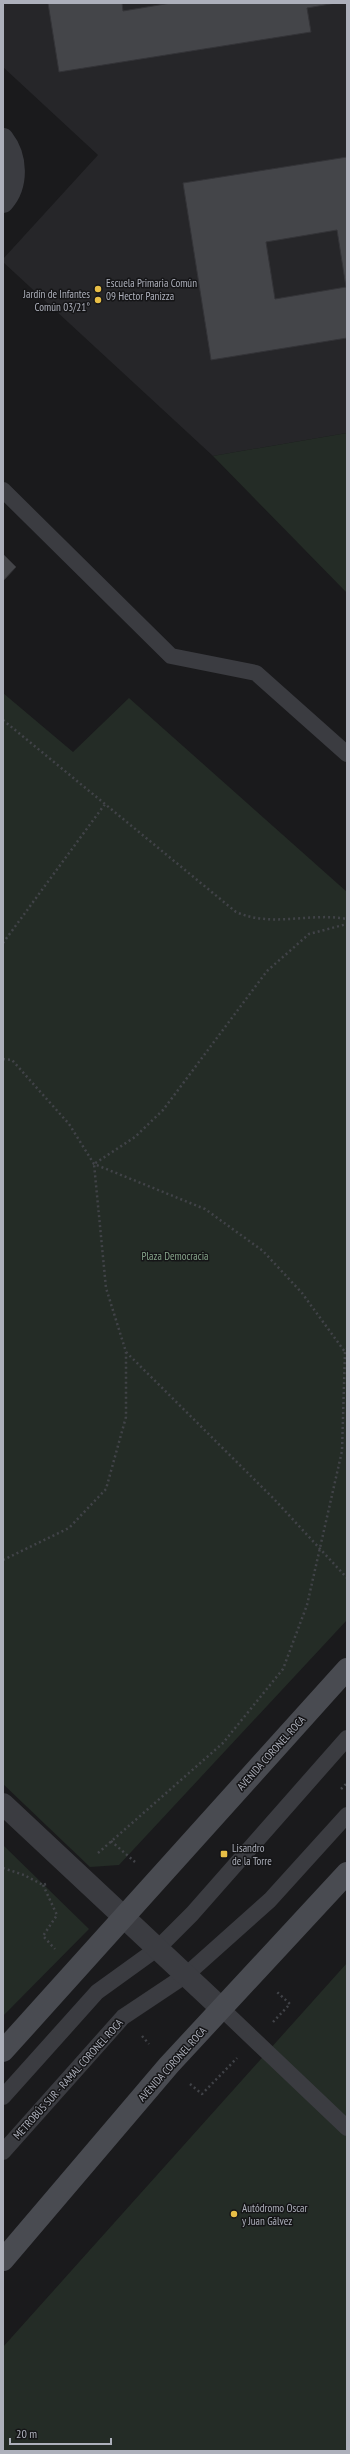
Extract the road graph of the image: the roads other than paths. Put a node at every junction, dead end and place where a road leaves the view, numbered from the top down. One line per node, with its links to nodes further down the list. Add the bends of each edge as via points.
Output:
1 (3, 139): 2 (street, via 14,160 14,178)
2 (3, 202)
3 (3, 490): 4 (lane, via 171,656 256,673)
4 (347, 754)
5 (347, 1669): 10 (main road, AVENIDA CORONEL ROCA)
6 (347, 1738): 11 (lane, via 192,1914)
7 (3, 1804): 10 (street)
8 (347, 1815): 12 (lane, METROBÚS SUR - RAMAL CORONEL ROCA, via 270,1900)
9 (347, 1873): 13 (main road, AVENIDA CORONEL ROCA)
10 (125, 1917): 11 (street); 14 (main road, AVENIDA CORONEL ROCA)
11 (158, 1948): 12 (street); 15 (lane, via 98,1992)
12 (186, 1975): 13 (street); 17 (lane, METROBÚS SUR - RAMAL CORONEL ROCA, via 123,2017)
13 (222, 2009): 16 (lane); 18 (main road, AVENIDA CORONEL ROCA, via 169,2065)
14 (3, 2051)
15 (3, 2097)
16 (347, 2128)
17 (3, 2152)
18 (29, 2231): 19 (lane); 20 (main road, AVENIDA CORONEL ROCA)
19 (3, 2248)
20 (3, 2260)

